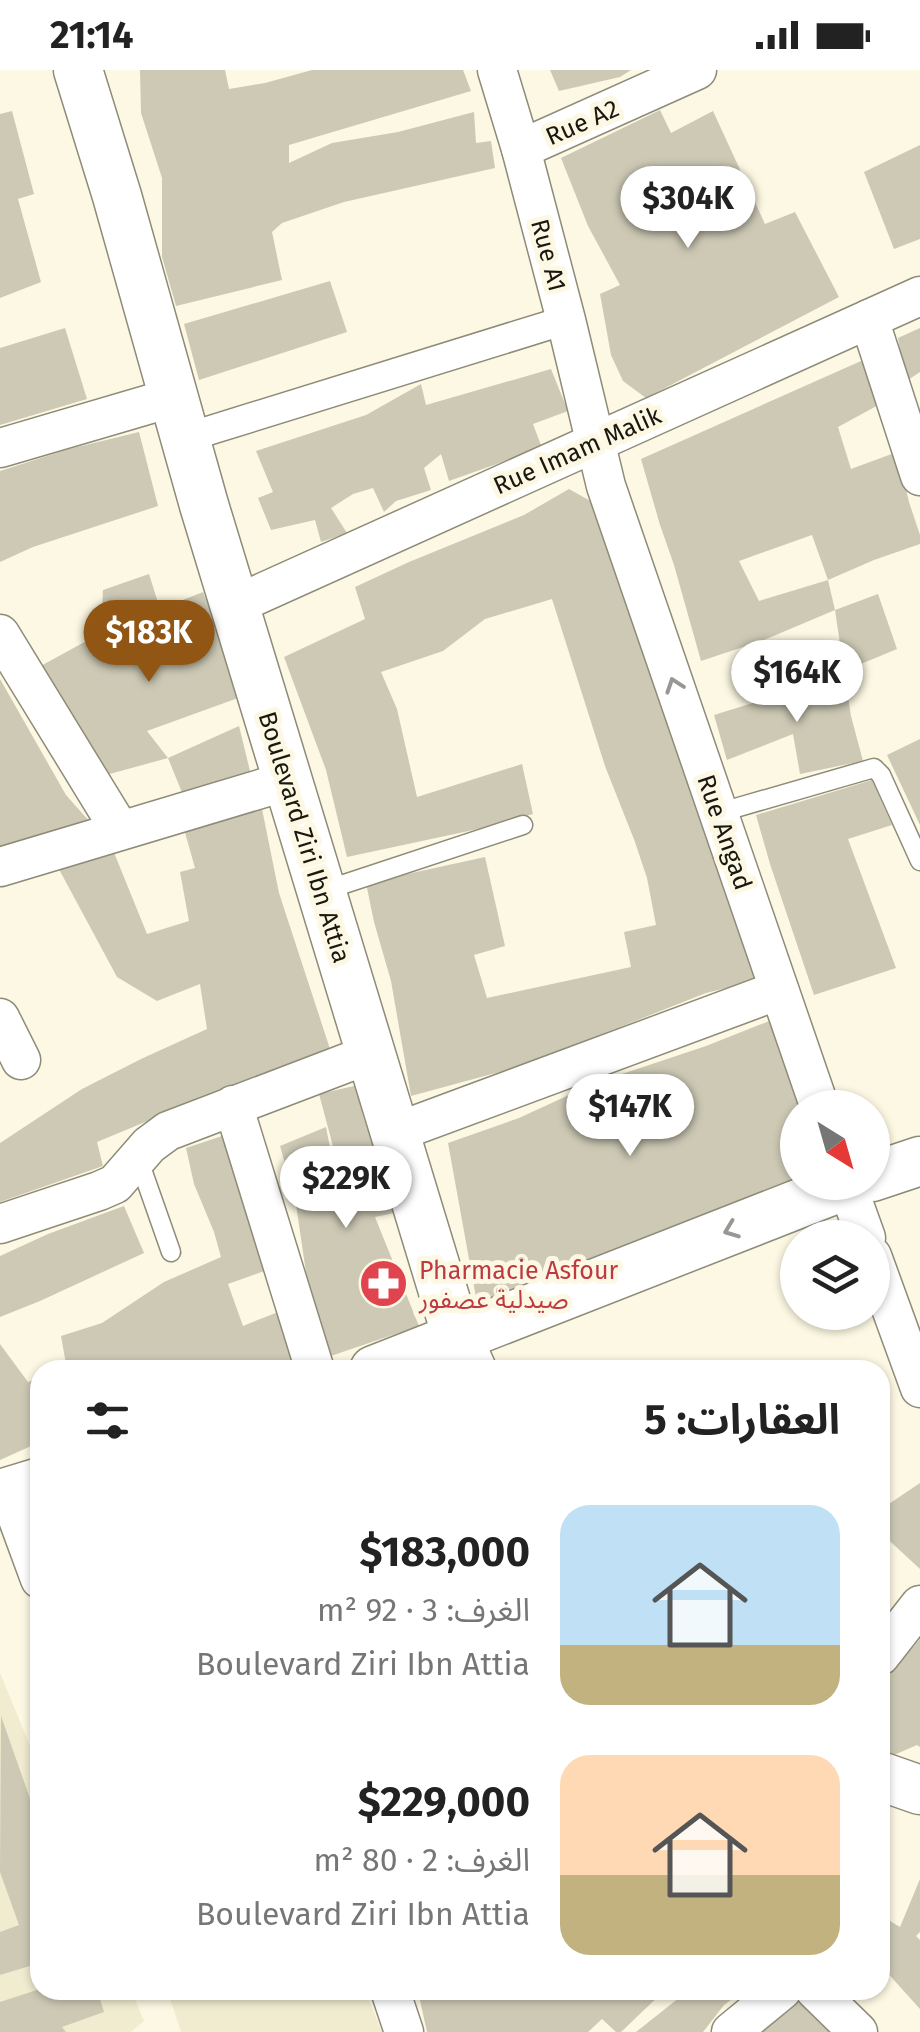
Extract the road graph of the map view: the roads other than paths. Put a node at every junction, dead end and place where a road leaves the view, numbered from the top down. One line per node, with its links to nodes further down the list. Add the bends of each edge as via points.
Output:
1 (78, 70): 8 (street, Boulevard Ziri Ibn Attia)
2 (498, 70): 4 (street, Rue A1)
3 (697, 70): 4 (street, Rue A2)
4 (521, 149): 7 (street, Rue A1)
5 (920, 296): 6 (street, Rue Imam Malik)
6 (869, 319): 9 (street, Rue Imam Malik); 11 (street)
7 (566, 320): 8 (street); 9 (street, Rue A1)
8 (179, 417): 10 (street); 12 (street, Boulevard Ziri Ibn Attia)
9 (594, 442): 12 (street, Rue Imam Malik); 15 (street, Rue Angad, one-way to 9)
10 (0, 448)
11 (920, 476)
12 (235, 605): 14 (street, Boulevard Ziri Ibn Attia)
13 (0, 634): 17 (street)
14 (287, 781): 17 (street); 20 (street, Boulevard Ziri Ibn Attia)
15 (718, 814): 18 (lane, via 874,768); 21 (street, Rue Angad)
16 (523, 825): 20 (lane)
17 (120, 830): 19 (street)
18 (920, 860)
19 (0, 867)
20 (322, 891): 23 (street, Boulevard Ziri Ibn Attia)
21 (780, 990): 25 (street, Rue Angad); 27 (street)
22 (0, 1018): 24 (street)
23 (370, 1054): 26 (street); 27 (street, Boulevard Ziri Ibn Attia)
24 (21, 1060)
25 (814, 1090)
26 (233, 1104): 28 (street, via 168,1131); 36 (street)
27 (394, 1134): 35 (street, Boulevard Ziri Ibn Attia)
28 (138, 1158): 32 (street, via 115,1184); 33 (lane)
29 (920, 1161): 30 (street)
30 (890, 1171)
31 (814, 1200): 35 (street, one-way to 35)
32 (0, 1224)
33 (170, 1252)
34 (890, 1306): 38 (street)
35 (464, 1354): 37 (street)
36 (313, 1360)
37 (430, 1360)
38 (920, 1388)
39 (16, 1489): 40 (street)
40 (30, 1542)
41 (920, 1606): 42 (street)
42 (890, 1644)
43 (890, 1780): 44 (street)
44 (920, 1790)
45 (393, 2000): 48 (street)
46 (770, 2000): 49 (street)
47 (825, 2000): 50 (street)
48 (404, 2032)
49 (731, 2032)
50 (858, 2032)

